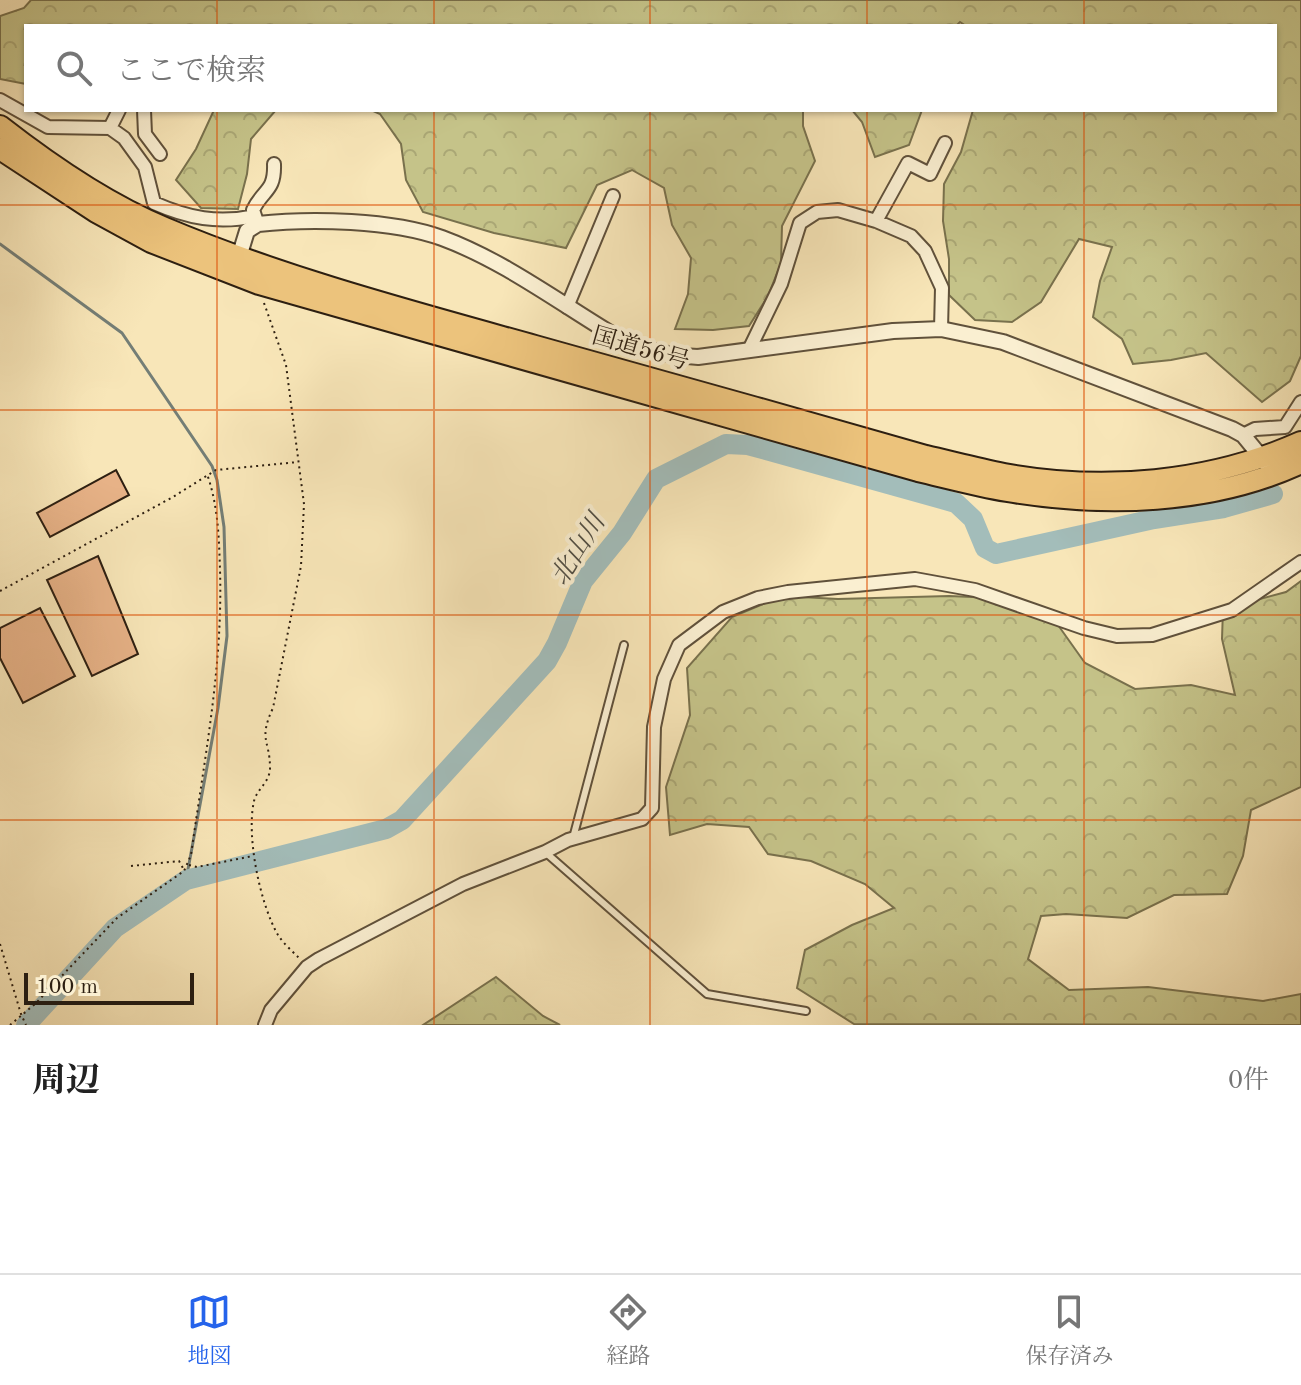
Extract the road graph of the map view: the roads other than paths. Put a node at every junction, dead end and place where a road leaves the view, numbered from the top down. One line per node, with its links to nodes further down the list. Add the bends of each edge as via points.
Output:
1 (0, 100): 5 (street, via 48,127)
2 (118, 112): 5 (street)
3 (144, 112): 8 (street, via 145,134)
4 (0, 126): 13 (highway, 国道56号, via 98,193 163,228)
5 (110, 128): 11 (street, via 145,167 154,203 207,221)
6 (945, 143): 12 (street, via 930,174 908,163)
7 (0, 149): 18 (highway, 国道56号, via 151,242 259,284)
8 (160, 154)
9 (274, 164): 11 (street, via 275,180 253,210)
10 (613, 196): 14 (street)
11 (257, 220): 13 (street, via 247,231); 14 (street, via 418,231 467,249)
12 (876, 221): 15 (street, via 911,236 925,251 942,288); 16 (street, via 838,210 817,212 800,223 781,284)
13 (239, 257): 18 (highway, 国道56号)
14 (567, 307): 17 (street)
15 (941, 329): 16 (street); 20 (street, via 1003,342)
16 (749, 350): 17 (street, via 698,357)
17 (652, 353): 18 (street)
18 (641, 385): 23 (highway, 国道56号, via 918,471 1006,491 1134,500 1218,489)
19 (1301, 402): 20 (street, via 1285,427)
20 (1243, 435): 23 (street)
21 (1301, 442): 23 (highway, 国道56号)
22 (1301, 463): 23 (highway, 国道56号)
23 (1268, 465)
24 (1301, 562): 26 (street, via 1232,610 1152,635 1117,636 975,590 915,579 758,598 723,612 679,645 664,679 654,727 652,808 642,819)
25 (624, 645): 26 (lane)
26 (573, 838): 27 (street)
27 (545, 852): 28 (lane, via 707,994); 29 (street, via 463,884 307,967)
28 (806, 1011)
29 (265, 1025)

